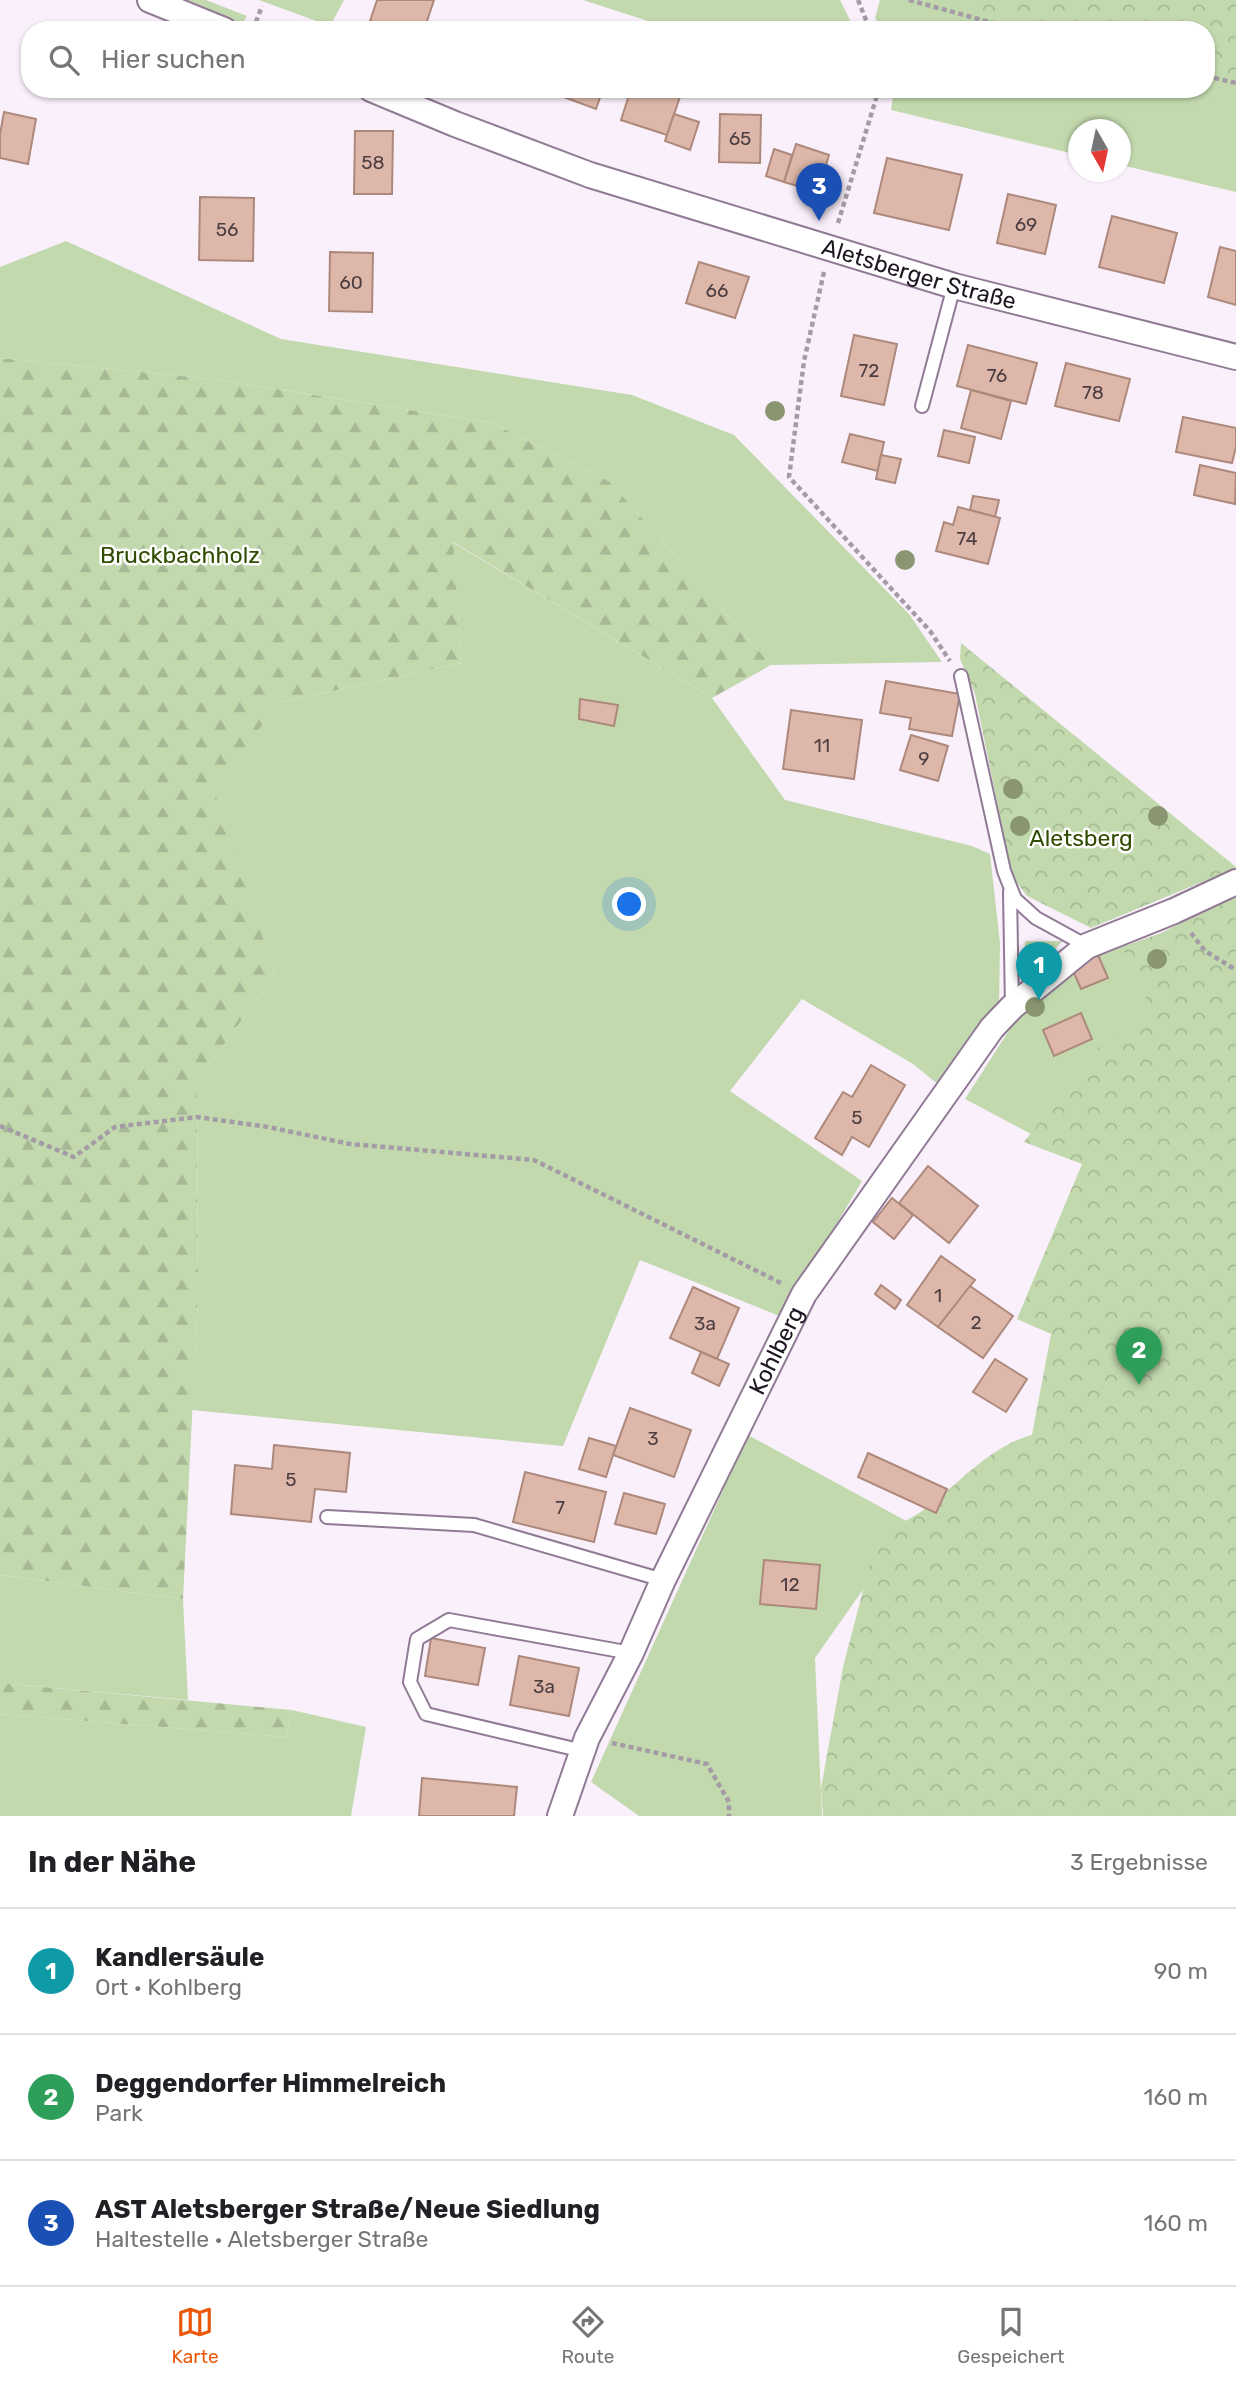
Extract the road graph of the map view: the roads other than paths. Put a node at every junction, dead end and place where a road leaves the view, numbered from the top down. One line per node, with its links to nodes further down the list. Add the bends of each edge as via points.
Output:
1 (150, 0): 2 (street)
2 (202, 21)
3 (393, 98): 4 (street, Aletsberger Straße, via 590,174)
4 (954, 286): 5 (street, Aletsberger Straße); 6 (lane)
5 (1236, 357)
6 (922, 405)
7 (961, 676): 9 (lane)
8 (1236, 882): 10 (street, Kohlberg)
9 (1010, 886): 10 (lane, via 1014,899 1036,918); 11 (lane)
10 (1087, 946): 11 (street, Kohlberg)
11 (1012, 1007): 13 (street, Kohlberg, via 992,1028 804,1294)
12 (327, 1517): 13 (lane, via 474,1524)
13 (663, 1580): 14 (street, Kohlberg)
14 (631, 1653): 15 (street, Kohlberg); 15 (lane, via 449,1620 417,1639 410,1682 426,1714)
15 (585, 1744): 16 (street, Kohlberg)
16 (560, 1816)

